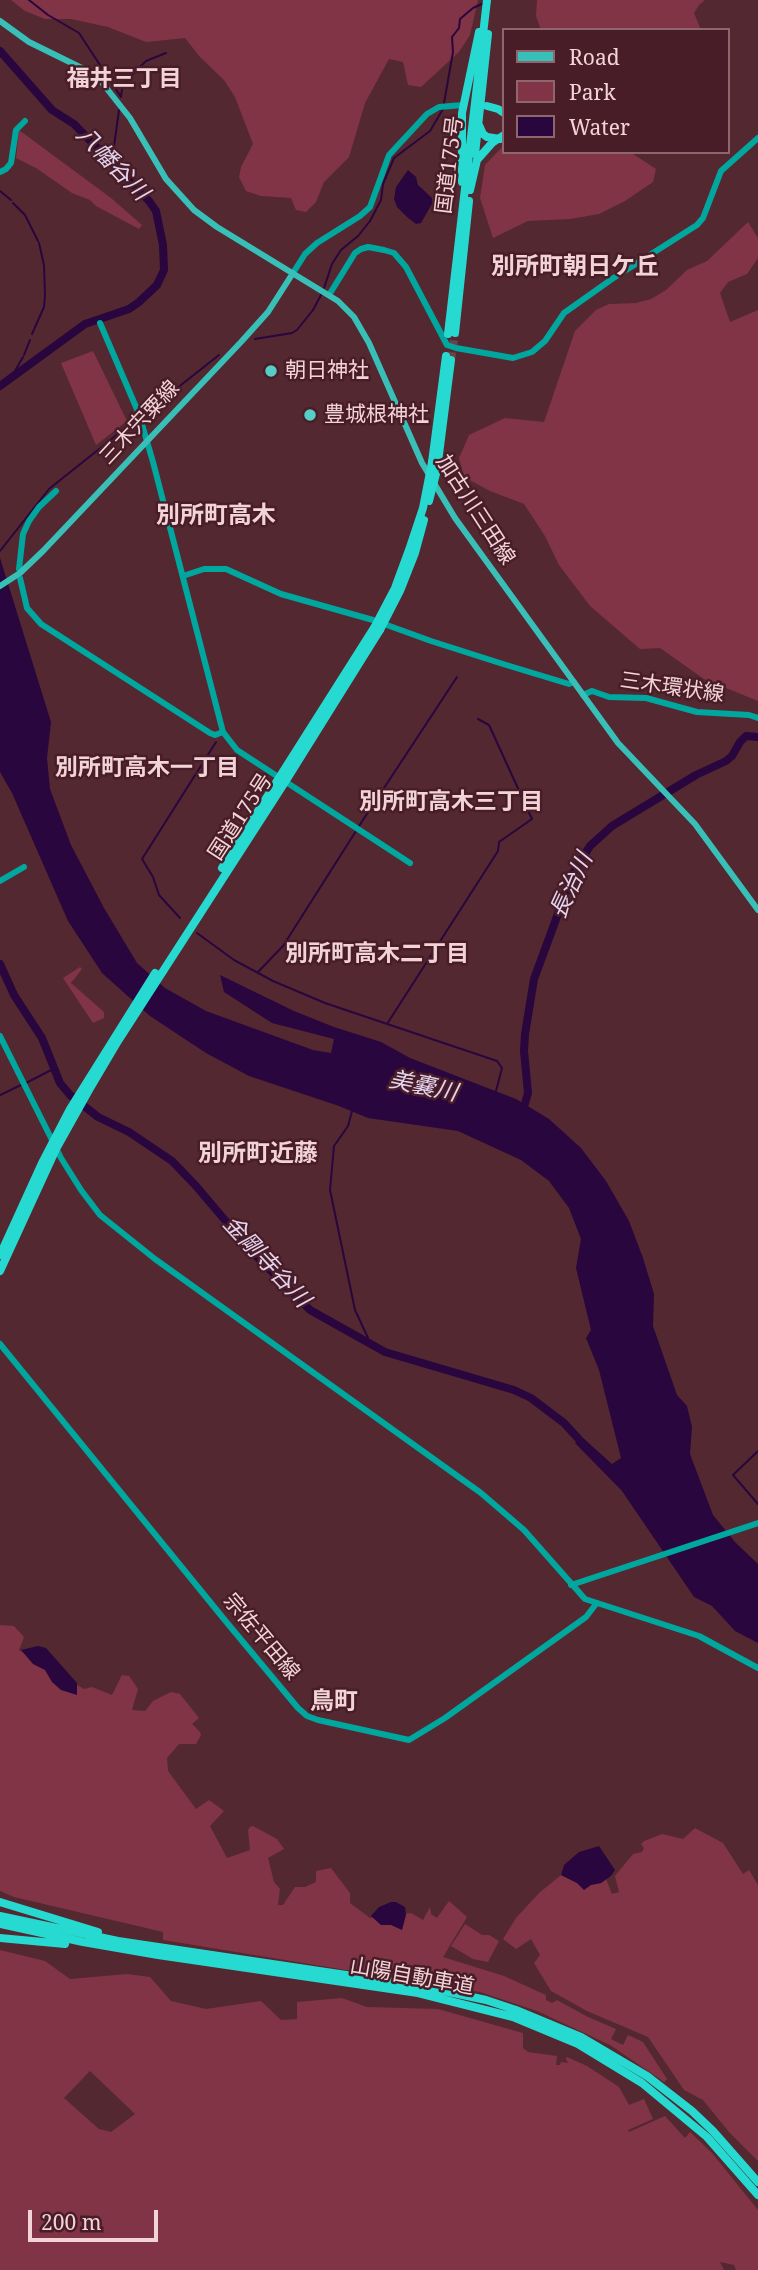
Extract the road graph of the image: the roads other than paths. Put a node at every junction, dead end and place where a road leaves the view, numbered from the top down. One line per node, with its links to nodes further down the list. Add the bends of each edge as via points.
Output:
1 (486, 0): 4 (highway); 13 (highway, 国道175号)
2 (492, 0): 8 (highway, 国道175号)
3 (0, 21): 14 (main road, 加古川三田線, via 29,42 93,72 141,135 160,172 186,202 217,227)
4 (467, 105): 13 (highway); 14 (street, via 439,107 427,114 390,155 370,207 317,243)
5 (486, 106): 6 (highway)
6 (503, 112)
7 (25, 121): 11 (street, via 16,130 11,163)
8 (479, 125): 9 (highway, via 487,137); 12 (highway, 国道175号)
9 (502, 137): 12 (highway, via 477,160)
10 (758, 138): 15 (street, via 721,171 697,225 564,313 532,352 513,358 447,345 406,267 394,253 384,250 361,248)
11 (2, 172)
12 (470, 190): 13 (highway, 国道175号, via 451,334)
13 (463, 212)
14 (293, 273): 15 (main road, 加古川三田線); 18 (main road, 三木宍粟線, via 268,312)
15 (325, 292): 24 (main road, 加古川三田線, via 345,307 363,330 438,491)
16 (100, 323): 18 (street)
17 (449, 358): 28 (highway, 国道175号, bridge, via 435,466 415,553 400,591)
18 (147, 441): 21 (street); 23 (main road, 三木宍粟線, via 52,541)
19 (56, 491): 20 (street, via 29,521)
20 (19, 569)
21 (183, 576): 24 (street, via 204,569 226,569 281,594); 27 (street)
22 (20, 578): 27 (street, via 27,608 41,624 210,733)
23 (0, 586)
24 (574, 682): 25 (main road, 加古川三田線)
25 (583, 695): 26 (street, 三木環状線, via 592,691 609,697 646,698 697,712); 32 (main road, 加古川三田線, via 618,743 703,834)
26 (758, 718)
27 (223, 732): 28 (street, via 237,750)
28 (282, 780): 29 (street); 34 (highway, 国道175号, via 118,1035)
29 (410, 863)
30 (24, 867): 31 (street)
31 (0, 881)
32 (758, 910)
33 (0, 1036): 34 (street)
34 (55, 1145): 35 (highway, 国道175号); 36 (highway, 国道175号); 39 (street, via 100,1215 481,1493 524,1530)
35 (0, 1255)
36 (0, 1271)
37 (0, 1344): 40 (street, 宗佐平田線, via 307,1716 410,1741 586,1616)
38 (758, 1523): 39 (street)
39 (571, 1586): 40 (street)
40 (596, 1604): 41 (street, via 699,1636)
41 (758, 1668)
42 (0, 1902): 46 (highway)
43 (0, 1916): 46 (highway, 山陽自動車道)
44 (0, 1924): 47 (highway, 山陽自動車道)
45 (0, 1938): 47 (highway)
46 (118, 1941): 48 (highway, 山陽自動車道, via 387,1980 516,2010 581,2037 647,2076 713,2131)
47 (158, 1955): 49 (highway, 山陽自動車道, via 418,1993 543,2028 614,2064 659,2095 707,2137)
48 (758, 2182)
49 (758, 2195)

